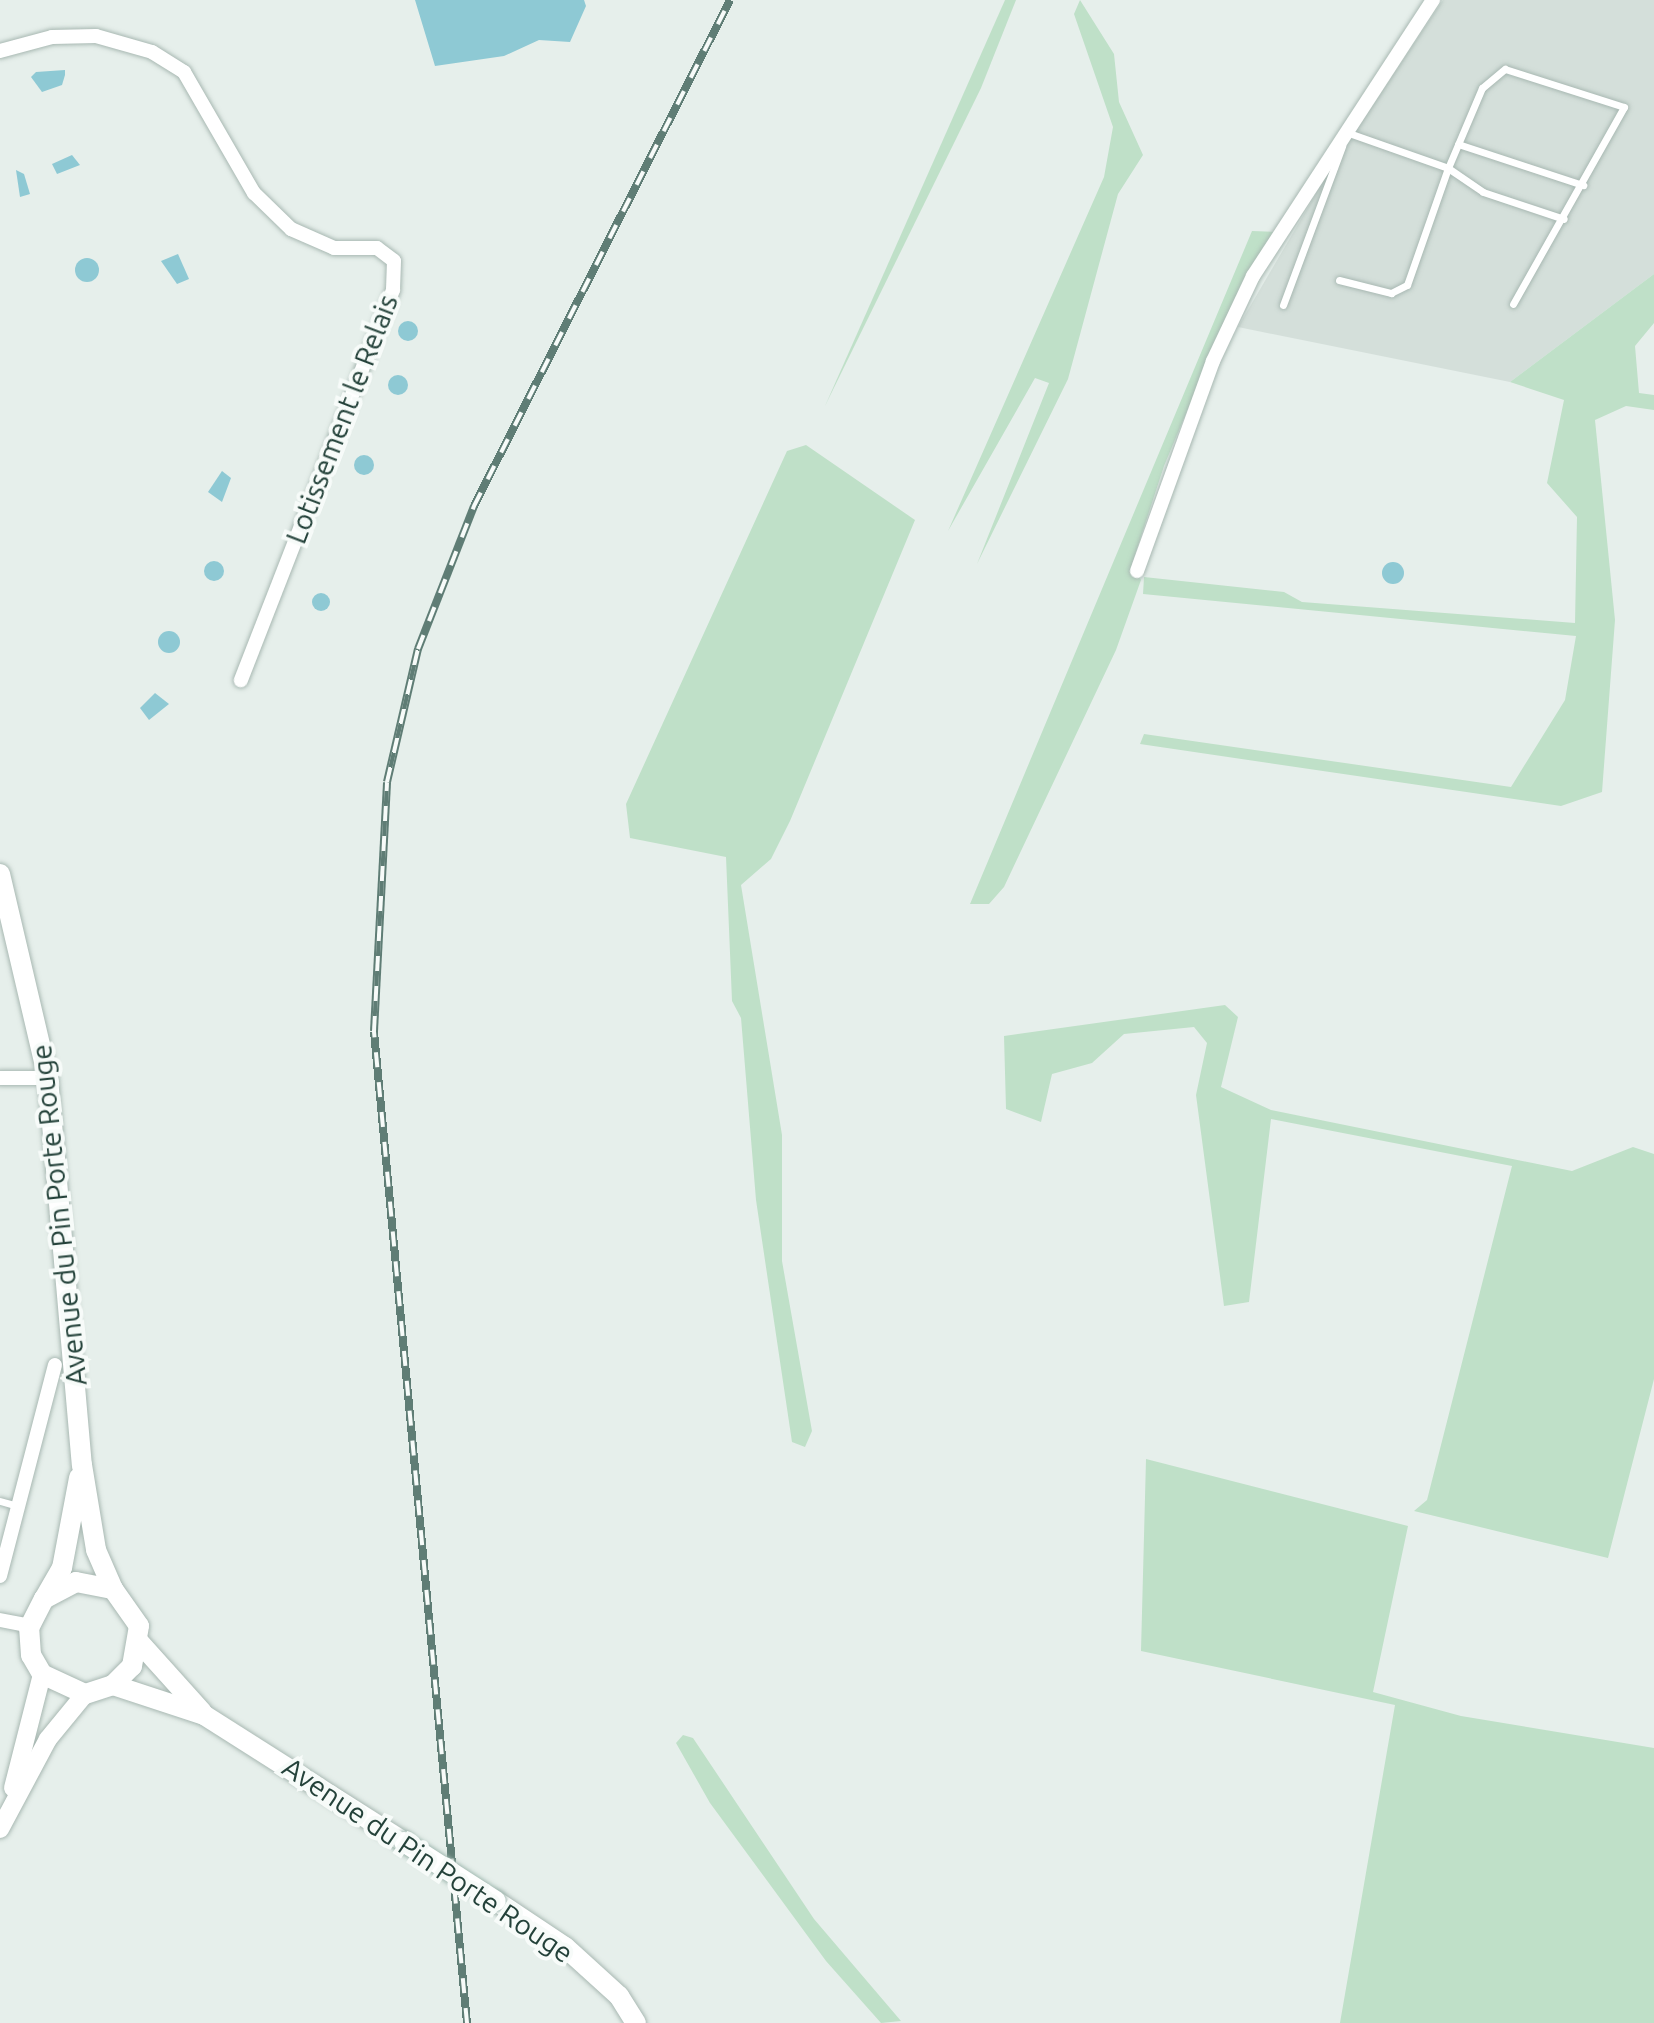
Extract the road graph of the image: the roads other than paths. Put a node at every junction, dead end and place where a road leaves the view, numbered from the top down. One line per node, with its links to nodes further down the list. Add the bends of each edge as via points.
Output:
1 (1433, 0): 3 (street)
2 (0, 51): 12 (street, Lotissement le Relais, via 52,37 96,36 152,52 184,72 254,193 291,229 334,248 377,248 394,261 393,290)
3 (1345, 132): 5 (lane); 10 (lane, via 1337,171); 11 (street, via 1226,333)
4 (1458, 144): 5 (lane); 6 (lane); 6 (lane, via 1497,69 1620,103 1623,115)
5 (1448, 168): 7 (lane, via 1483,192); 8 (lane, via 1407,285 1391,293)
6 (1583, 185): 7 (lane)
7 (1564, 219): 9 (lane)
8 (1339, 280)
9 (1513, 304)
10 (1283, 305)
11 (1137, 571)
12 (241, 680)
13 (0, 874): 15 (main road, Avenue du Pin Porte Rouge)
14 (0, 1078): 15 (street)
15 (48, 1078): 17 (main road, Avenue du Pin Porte Rouge)
16 (55, 1365): 19 (street, Avenue du Pin Porte Rouge)
17 (82, 1465): 21 (main road, Avenue du Pin Porte Rouge, via 96,1550); 22 (main road, Avenue du Pin Porte Rouge, via 62,1568)
18 (0, 1501): 19 (lane)
19 (18, 1506): 20 (street, Avenue du Pin Porte Rouge)
20 (0, 1576)
21 (113, 1589): 22 (main road, via 76,1582); 25 (main road, via 132,1608)
22 (44, 1599): 24 (main road)
23 (0, 1620): 24 (street)
24 (30, 1626): 26 (main road, via 31,1655)
25 (139, 1642): 27 (main road, via 132,1666); 29 (main road, Avenue du Pin Porte Rouge)
26 (42, 1674): 28 (main road); 30 (street)
27 (113, 1685): 28 (main road); 29 (main road, Avenue du Pin Porte Rouge)
28 (85, 1694): 30 (street, via 48,1739)
29 (204, 1715): 31 (main road, Avenue du Pin Porte Rouge, bridge, via 565,1947 619,1996)
30 (0, 1829)
31 (636, 2023)

